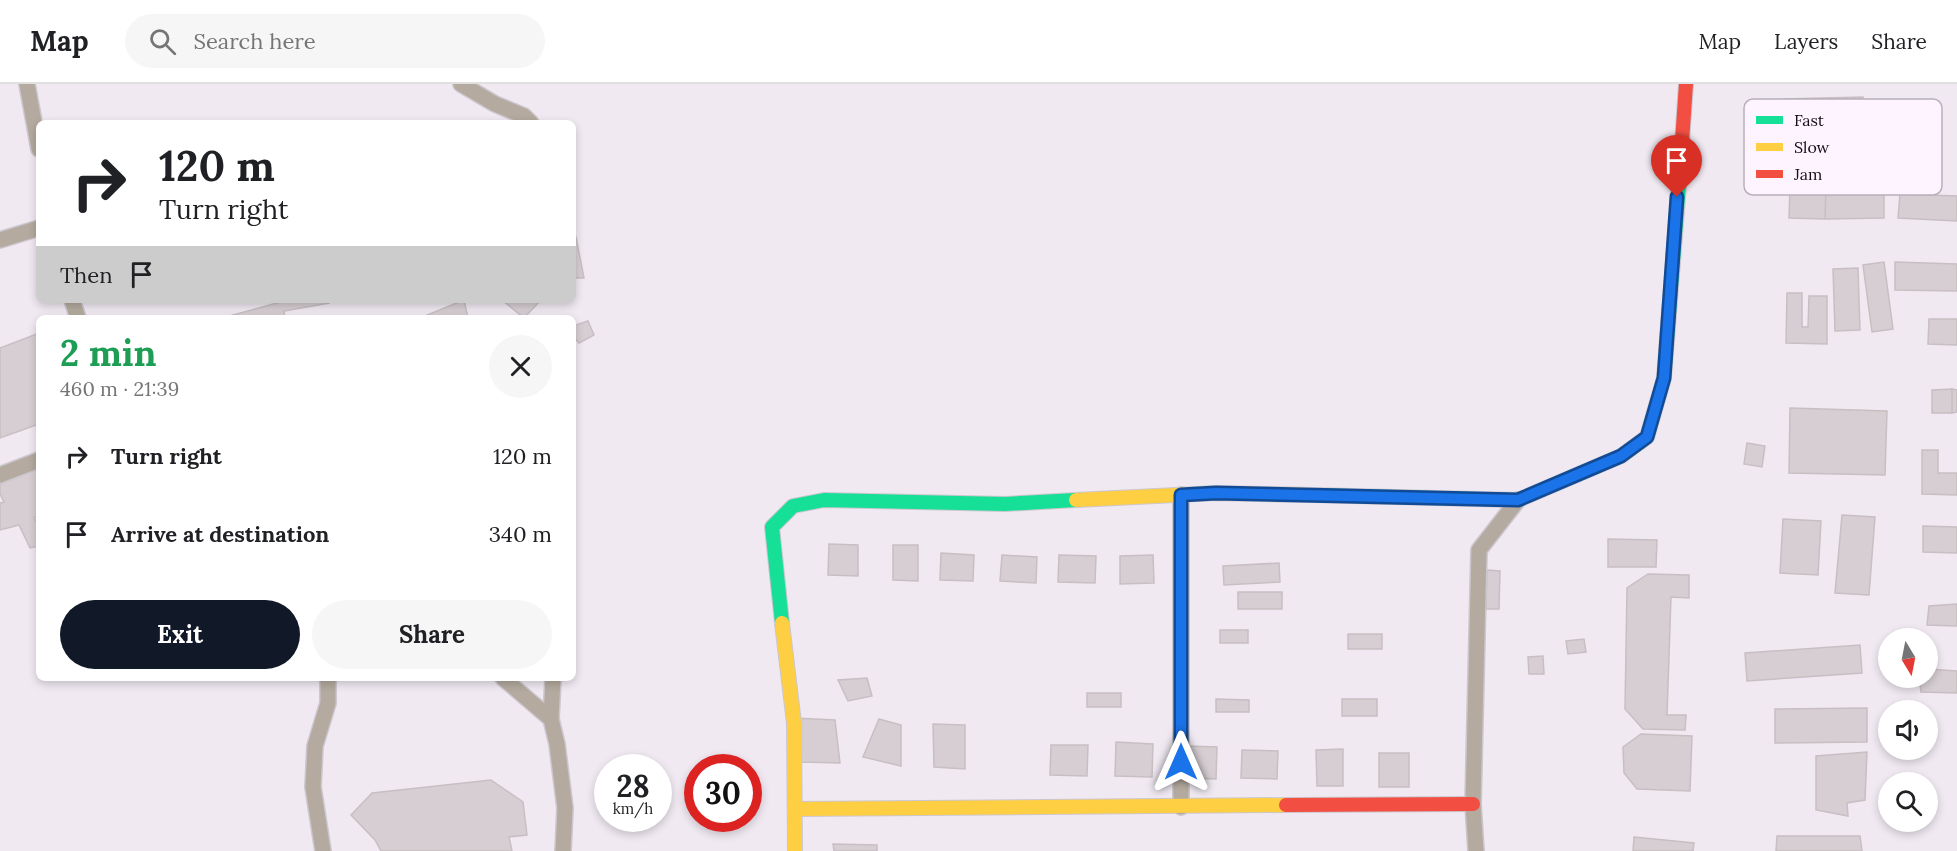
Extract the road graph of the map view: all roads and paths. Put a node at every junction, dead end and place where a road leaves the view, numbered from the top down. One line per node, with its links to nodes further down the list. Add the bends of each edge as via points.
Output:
1 (27, 84): 5 (street)
2 (461, 84): 4 (street)
3 (1686, 84): 11 (street, via 1664,378 1647,437 1621,456)
4 (528, 120)
5 (36, 133)
6 (36, 229): 7 (street)
7 (0, 240)
8 (36, 461): 9 (street)
9 (0, 475)
10 (1181, 495): 11 (street); 17 (street); 18 (street, via 1005,504 824,500 793,506 772,527 794,723)
11 (1518, 500): 16 (street, via 1479,550)
12 (328, 681): 19 (street, via 328,703 315,746 313,787)
13 (507, 681): 15 (street)
14 (553, 681): 15 (street)
15 (551, 719): 20 (street, via 565,808)
16 (1473, 804): 17 (street); 22 (street)
17 (1181, 807): 18 (street)
18 (795, 809): 21 (street)
19 (323, 851)
20 (563, 851)
21 (795, 851)
22 (1476, 851)

